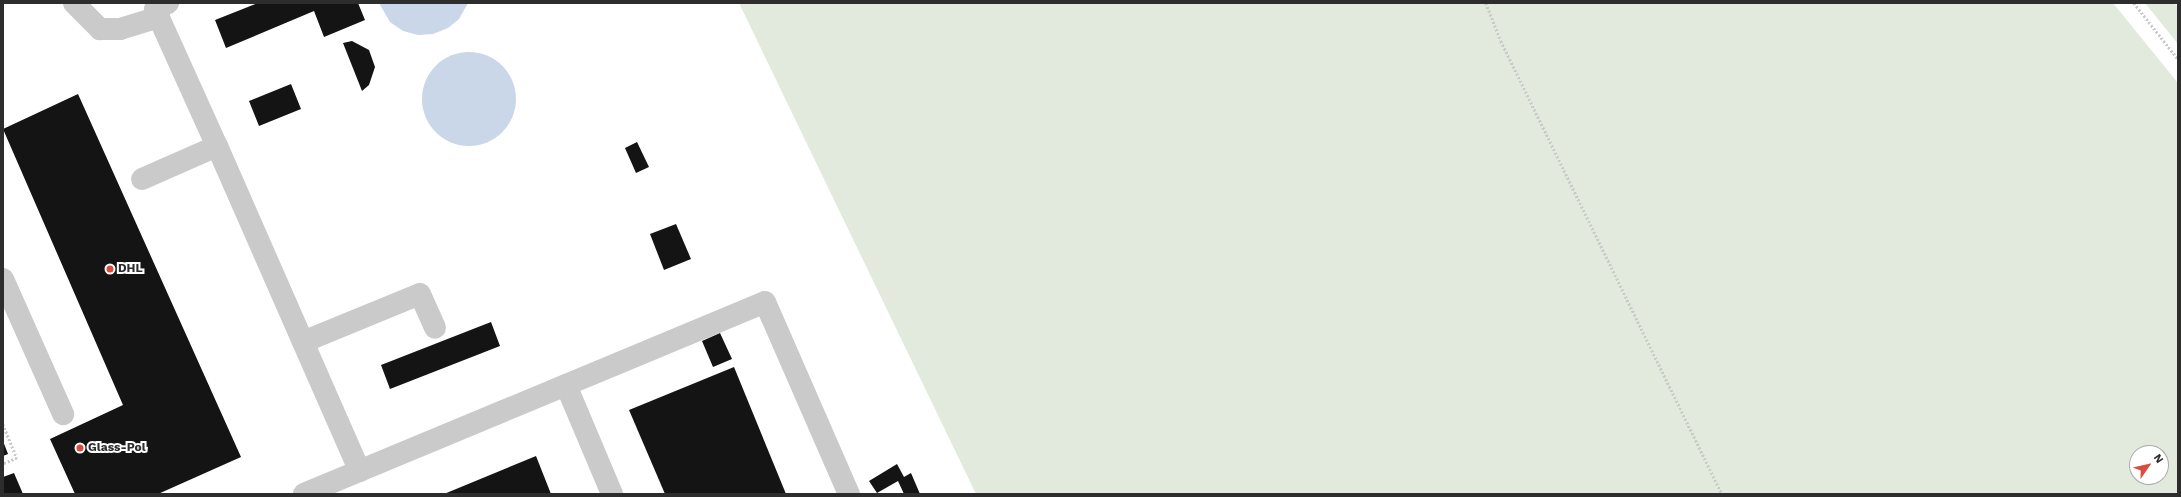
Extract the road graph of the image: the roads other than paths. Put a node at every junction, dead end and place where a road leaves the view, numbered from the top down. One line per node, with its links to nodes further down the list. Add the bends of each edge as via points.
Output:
1 (74, 3): 2 (lane, via 100,28 120,29)
2 (164, 10): 3 (lane)
3 (216, 146): 4 (lane); 7 (lane)
4 (142, 179)
5 (3, 279): 9 (lane)
6 (435, 328): 7 (lane, via 420,294)
7 (303, 342): 10 (lane)
8 (566, 385): 10 (lane); 12 (lane); 13 (lane, via 765,302)
9 (63, 414)
10 (360, 471): 11 (lane)
11 (304, 494)
12 (612, 494)
13 (849, 494)

